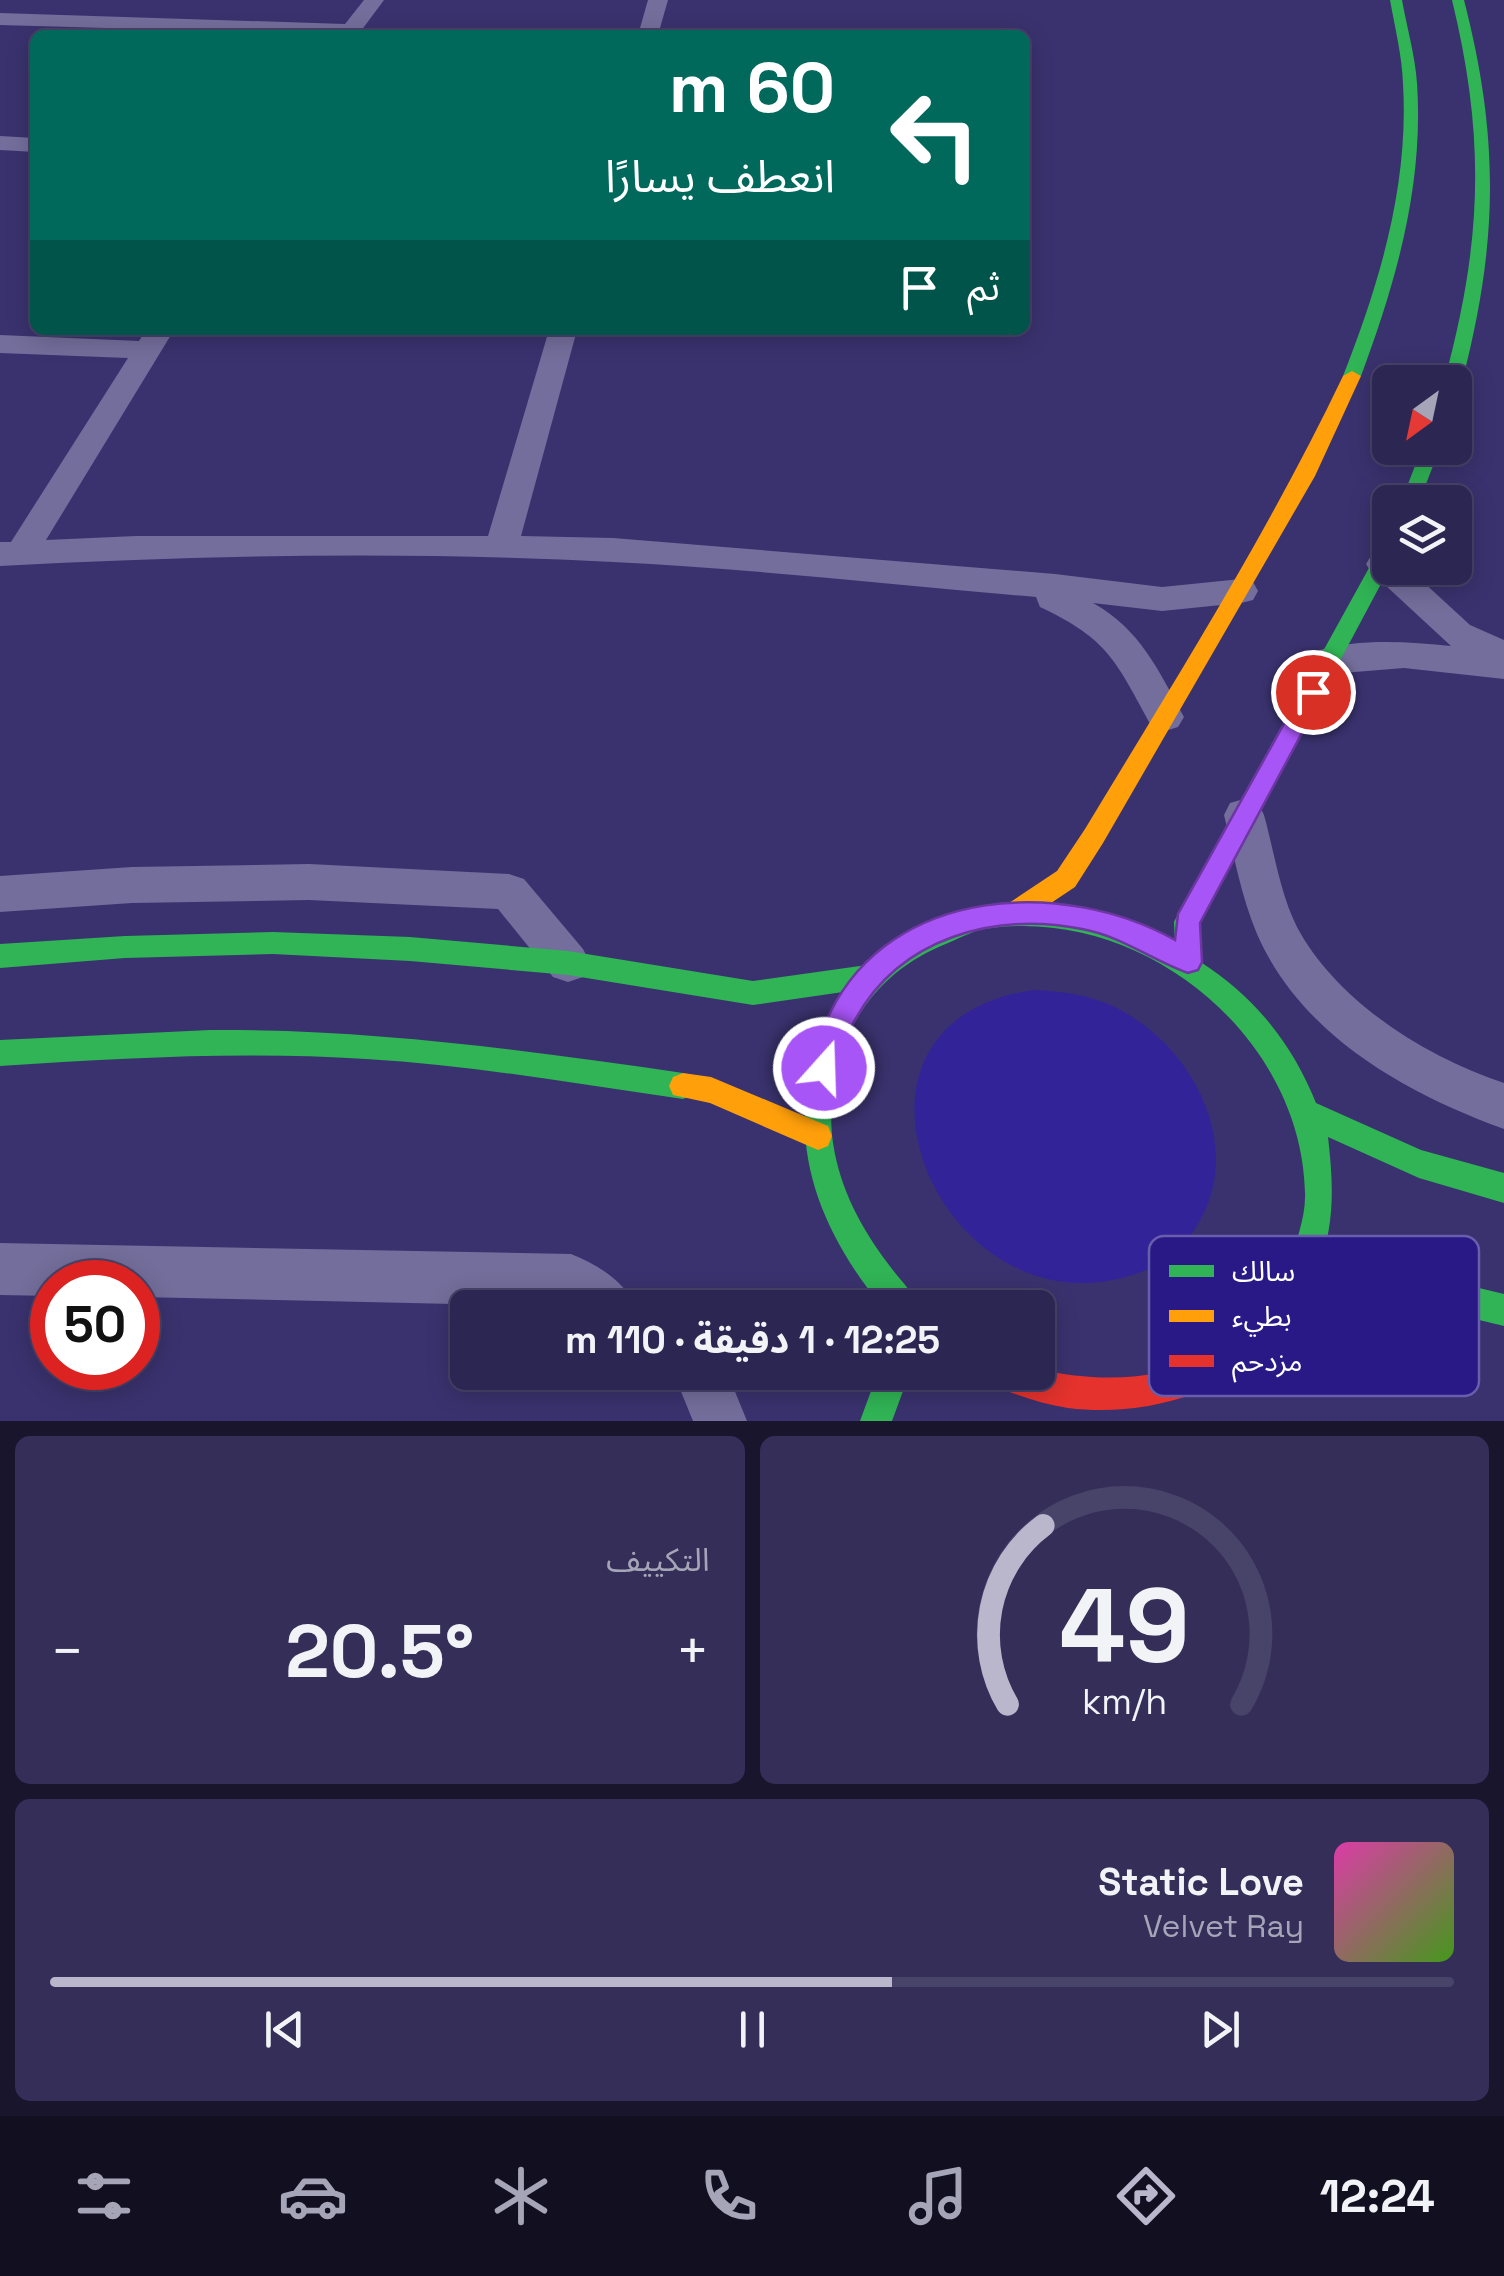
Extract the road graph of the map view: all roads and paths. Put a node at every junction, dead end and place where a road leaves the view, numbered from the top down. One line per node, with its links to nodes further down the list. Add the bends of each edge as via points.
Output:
1 (374, 0): 7 (street)
2 (658, 0): 8 (street)
3 (1396, 0): 20 (main road, via 1411,91 1412,158 1388,280 1327,438)
4 (1458, 0): 14 (main road, via 1483,100 1490,170 1480,270)
5 (0, 19): 6 (street)
6 (295, 30)
7 (351, 30)
8 (649, 30)
9 (0, 143): 10 (street)
10 (30, 144)
11 (562, 335): 15 (street)
12 (154, 340): 13 (street); 16 (street)
13 (0, 344)
14 (1457, 365)
15 (501, 548): 16 (street); 17 (street, via 613,550)
16 (11, 553)
17 (991, 582): 21 (street); 22 (street, via 1052,598)
18 (1372, 582): 24 (main road)
19 (1412, 585): 23 (street, via 1457,634)
20 (1240, 591): 21 (street, via 1162,599); 26 (main road)
21 (1112, 595): 22 (street)
22 (1122, 638): 26 (street)
23 (1504, 656)
24 (1330, 662): 25 (street, via 1404,655); 27 (main road)
25 (1504, 665)
26 (1165, 717): 29 (main road, via 1066,880)
27 (1244, 815): 31 (main road, via 1187,922); 35 (street, via 1278,936 1321,995 1374,1041)
28 (0, 894): 32 (street, via 308,882 509,892)
29 (1018, 911): 31 (main road, via 1105,922); 33 (main road, via 937,930)
30 (0, 956): 32 (main road, via 273,944)
31 (1188, 962): 36 (main road, via 1260,1027)
32 (568, 963): 33 (main road, via 752,993)
33 (870, 976): 37 (main road, via 828,1047)
34 (0, 1053): 37 (main road, via 266,1043 420,1050 711,1090)
35 (1504, 1106)
36 (1306, 1112): 38 (main road, via 1419,1164); 39 (main road, via 1318,1160)
37 (818, 1136): 42 (main road, via 827,1184 847,1232)
38 (1504, 1188)
39 (1315, 1236)
40 (0, 1269): 41 (street, via 571,1280)
41 (585, 1290)
42 (887, 1290)
43 (1479, 1304): 44 (main road)
44 (1504, 1310)
45 (707, 1390): 51 (street)
46 (887, 1390): 52 (main road)
47 (1022, 1390): 50 (main road)
48 (1053, 1390): 49 (main road, via 1123,1397)
49 (1149, 1393)
50 (1016, 1408)
51 (720, 1421)
52 (876, 1421)

